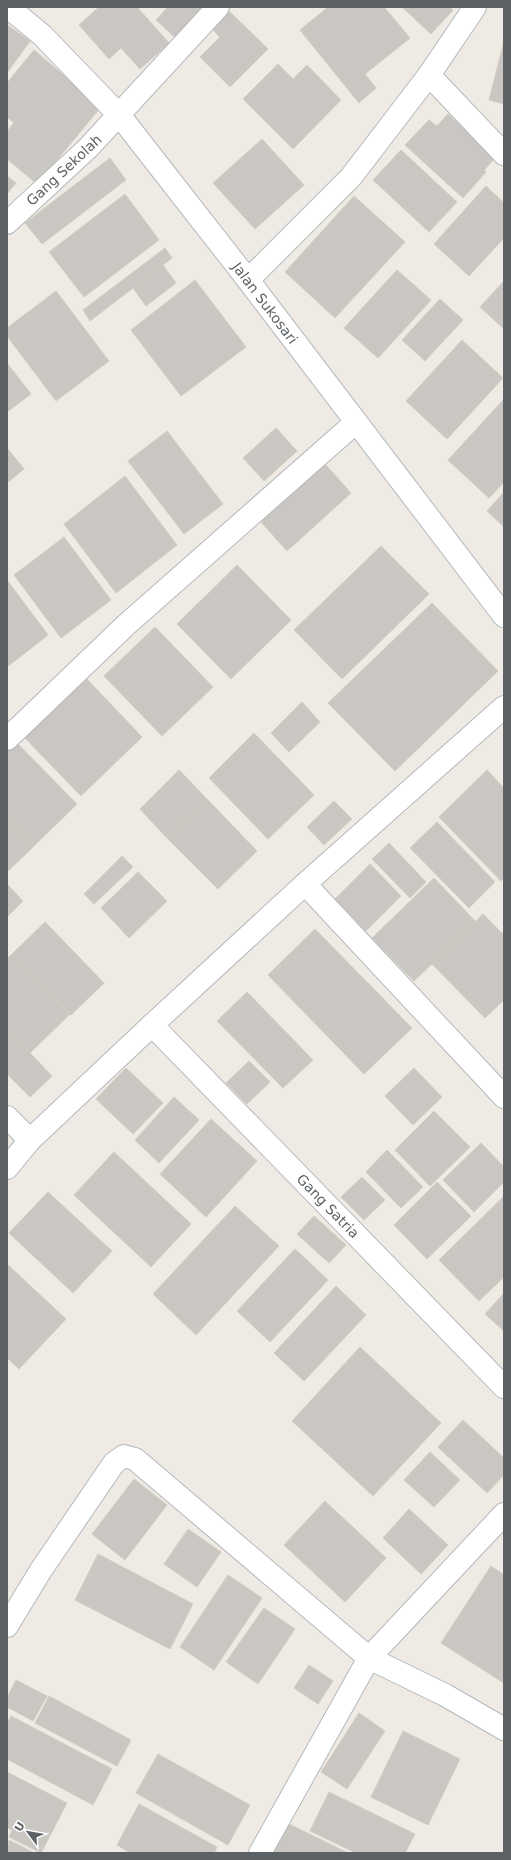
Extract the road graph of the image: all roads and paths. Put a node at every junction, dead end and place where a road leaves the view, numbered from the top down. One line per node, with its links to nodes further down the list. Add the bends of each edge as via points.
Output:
1 (8, 7): 5 (street, Jalan Sukosari, via 42,35)
2 (218, 7): 5 (street, Gang Sekolah)
3 (475, 7): 4 (street)
4 (430, 75): 6 (street); 8 (street, via 351,177)
5 (120, 116): 7 (street, Gang Sekolah); 8 (street, Jalan Sukosari)
6 (504, 154)
7 (7, 223)
8 (248, 280): 9 (street, Jalan Sukosari)
9 (355, 423): 10 (street, Jalan Sukosari); 12 (street, via 126,625)
10 (504, 616)
11 (504, 707): 13 (street)
12 (7, 739)
13 (305, 884): 14 (street); 15 (street)
14 (152, 1025): 17 (street); 19 (street, Gang Satria)
15 (504, 1097)
16 (7, 1117): 17 (street)
17 (30, 1140): 18 (street)
18 (7, 1168)
19 (504, 1387)
20 (504, 1514): 22 (street)
21 (7, 1626): 22 (street, via 41,1570 110,1469 124,1456 135,1459)
22 (369, 1658): 23 (street, via 445,1695); 24 (street)
23 (504, 1729)
24 (260, 1853)

